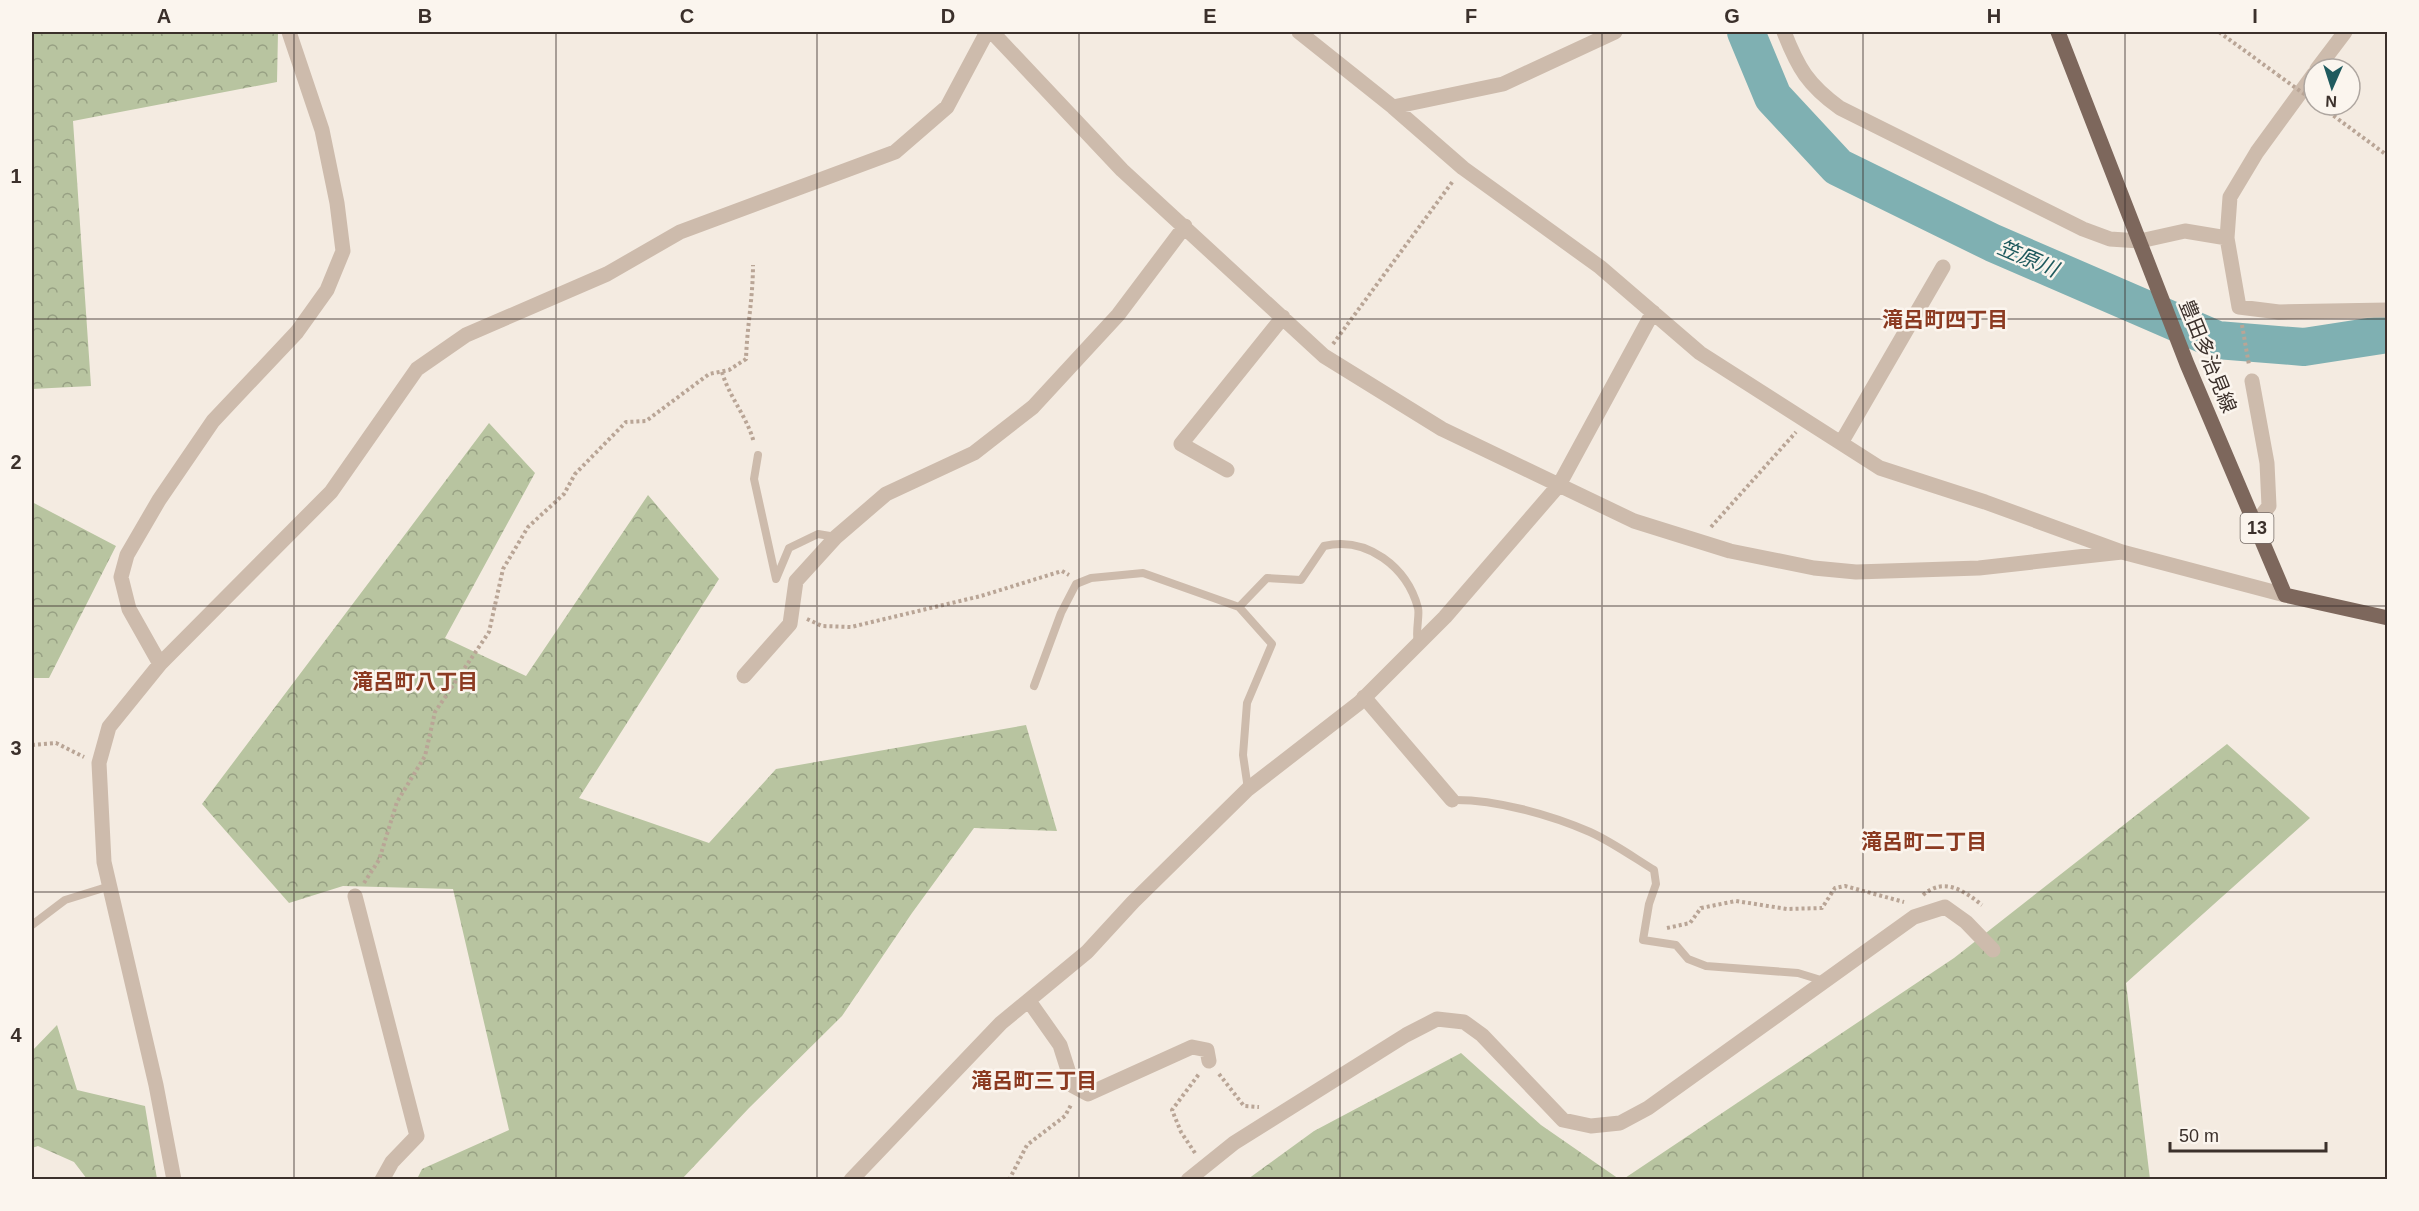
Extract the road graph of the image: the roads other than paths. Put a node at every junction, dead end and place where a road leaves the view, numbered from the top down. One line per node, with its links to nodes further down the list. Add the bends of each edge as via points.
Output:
1 (289, 32): 31 (street, via 322,130 338,203 343,251 327,290 297,332 213,421 127,555 121,577 129,609)
2 (987, 32): 31 (street, via 947,106 895,152 680,232 607,274 466,335 417,369 331,492)
3 (992, 32): 12 (street, via 1122,170)
4 (1299, 32): 11 (street)
5 (1615, 32): 11 (street, via 1503,84)
6 (1784, 32): 14 (street, via 1804,76 1840,108 2083,229 2110,239)
7 (2058, 32): 14 (main road, 豊田多治見線 / 13)
8 (2345, 32): 9 (street)
9 (2327, 57)
10 (2302, 91): 13 (street, via 2230,197)
11 (1393, 107): 17 (street, via 1463,168 1599,267)
12 (1185, 226): 18 (street); 25 (street, via 1118,315 1032,407 974,453 886,494)
13 (2227, 238): 14 (street, via 2185,231); 16 (street, via 2239,307 2279,312)
14 (2140, 241): 24 (main road, 豊田多治見線 / 13)
15 (1943, 267): 20 (street)
16 (2388, 310)
17 (1653, 312): 20 (street, via 1700,353); 23 (street)
18 (1282, 316): 22 (street, via 1181,444); 23 (street, via 1324,356 1442,429)
19 (2252, 381): 24 (street, via 2267,463 2269,507)
20 (1841, 443): 26 (street, via 1880,468)
21 (758, 455): 25 (lane, via 754,479 776,579 789,548 818,534)
22 (1227, 470)
23 (1559, 485): 26 (street, via 1634,520 1730,551 1814,568 1856,572 1979,568); 30 (street)
24 (2255, 524): 27 (main road, 豊田多治見線 / 13)
25 (836, 537): 32 (street, via 796,581 790,624)
26 (2122, 552): 27 (street)
27 (2285, 595): 29 (main road)
28 (1239, 607): 30 (lane, via 1267,578 1301,580 1324,546 1337,543 1374,550 1398,569 1419,610 1415,629); 33 (lane, via 1143,573 1083,581 1076,584 1060,614); 35 (lane, via 1272,644 1247,703 1243,755)
29 (2388, 618)
30 (1418, 644): 34 (street)
31 (160, 664): 37 (street, via 109,727 99,763 104,862)
32 (744, 676)
33 (1034, 686)
34 (1364, 697): 35 (street); 36 (street)
35 (1248, 789): 42 (street, via 1087,952)
36 (1452, 800): 41 (lane, via 1486,801 1572,825 1654,870 1656,884 1648,904 1643,940 1676,945 1688,959 1706,966 1798,973)
37 (110, 886): 39 (lane, via 65,900); 44 (street)
38 (355, 896): 45 (street, via 417,1136)
39 (32, 925)
40 (1993, 950): 41 (street, via 1966,921 1945,907 1914,917)
41 (1824, 981): 47 (street, via 1648,1108 1620,1123 1591,1126 1563,1120 1482,1035 1464,1022 1437,1019 1234,1143)
42 (1029, 1000): 43 (street, via 1060,1045 1073,1086 1088,1094 1192,1047 1207,1050); 46 (street, via 1000,1023)
43 (1209, 1062)
44 (174, 1179)
45 (382, 1179)
46 (851, 1179)
47 (1188, 1179)

